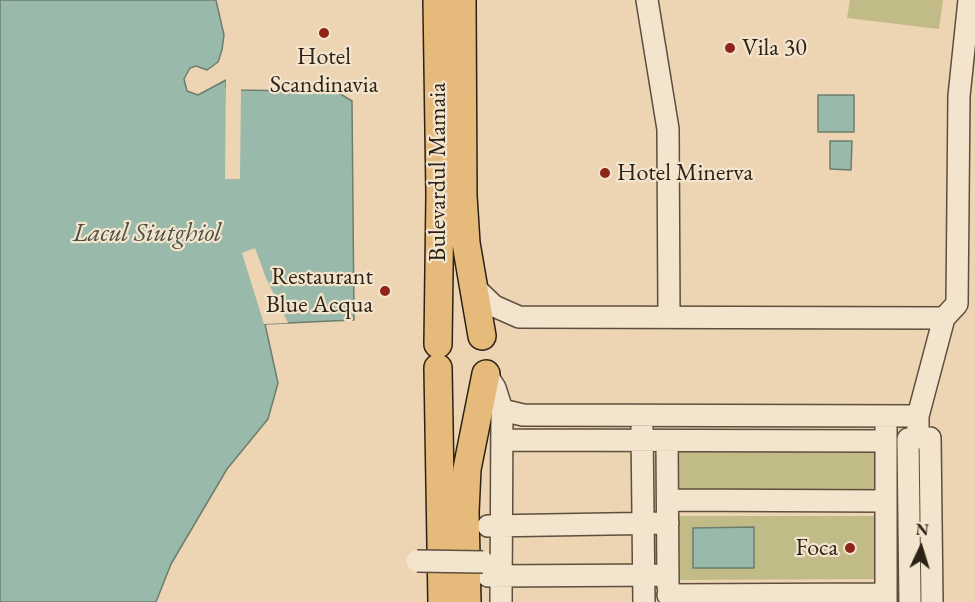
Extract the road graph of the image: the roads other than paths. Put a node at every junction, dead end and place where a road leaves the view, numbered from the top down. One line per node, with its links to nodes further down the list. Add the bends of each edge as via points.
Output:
1 (437, 0): 9 (main road, Bulevardul Mamaia)
2 (462, 0): 5 (main road, Bulevardul Mamaia, via 463,196)
3 (648, 0): 6 (street, via 668,129)
4 (969, 0): 7 (street, via 959,96 957,304)
5 (474, 287): 6 (street, via 494,306 519,317); 8 (main road, Bulevardul Mamaia)
6 (669, 317): 7 (street)
7 (944, 318): 14 (street)
8 (482, 336): 9 (main road, via 474,330 457,330 443,337); 10 (main road, via 492,358)
9 (438, 356): 10 (main road, via 448,380 473,383); 30 (main road, Bulevardul Mamaia)
10 (486, 374): 11 (street); 31 (main road, via 467,469)
11 (502, 410): 12 (street, via 523,415); 16 (street)
12 (642, 415): 13 (street); 17 (street)
13 (886, 416): 14 (street); 19 (street)
14 (918, 416): 15 (street)
15 (918, 438): 34 (street, via 908,439); 35 (street, via 930,438)
16 (502, 440): 17 (street); 24 (street)
17 (642, 441): 18 (street); 23 (street)
18 (667, 441): 19 (street); 20 (street)
19 (886, 441): 21 (street)
20 (668, 500): 21 (street); 22 (street)
21 (886, 501): 29 (street)
22 (668, 523): 23 (street); 28 (street)
23 (643, 524): 24 (street); 27 (street)
24 (495, 525): 26 (street)
25 (417, 561): 26 (street, bridge)
26 (490, 572): 27 (street); 32 (street)
27 (643, 575): 28 (street); 33 (street)
28 (668, 591): 29 (street)
29 (886, 598)
30 (442, 602)
31 (467, 602)
32 (501, 602)
33 (644, 602)
34 (910, 602)
35 (932, 602)

